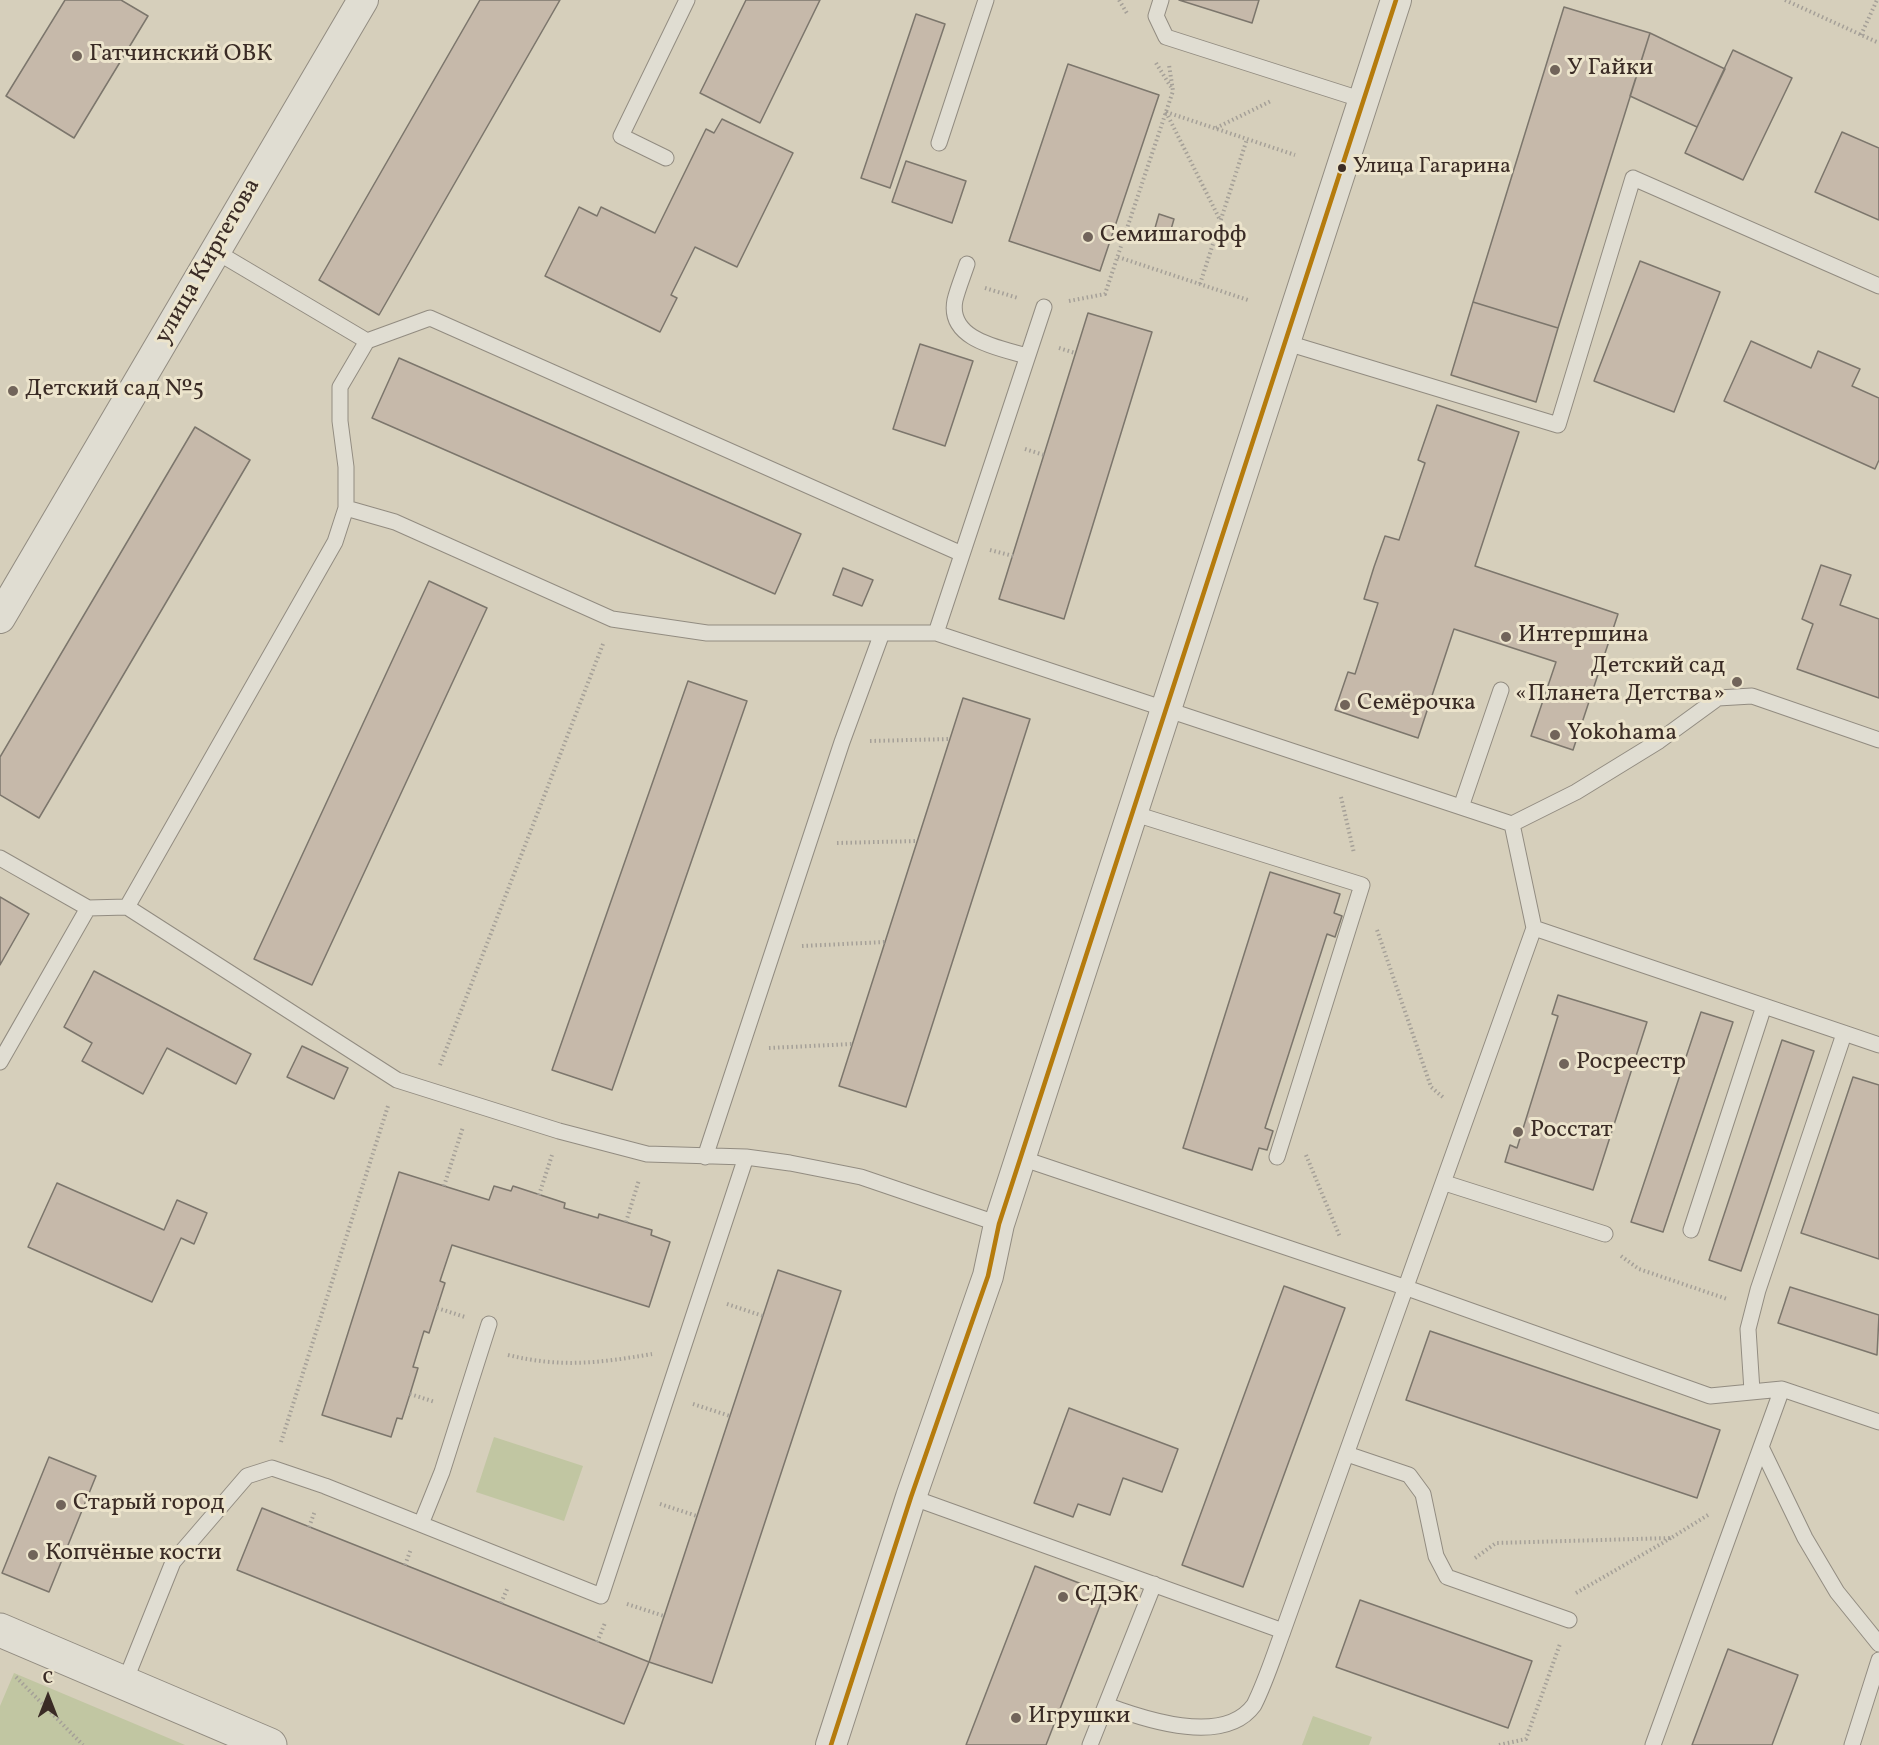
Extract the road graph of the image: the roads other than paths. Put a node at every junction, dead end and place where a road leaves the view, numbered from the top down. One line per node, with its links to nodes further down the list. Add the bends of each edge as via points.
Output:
1 (363, 0): 9 (street, улица Киргетова)
2 (687, 0): 8 (lane, via 621,136)
3 (986, 0): 7 (lane)
4 (1161, 0): 6 (lane, via 1156,16 1166,37)
5 (1396, 0): 6 (street)
6 (1363, 100): 14 (street)
7 (939, 142)
8 (666, 158)
9 (215, 251): 13 (lane); 18 (street, улица Киргетова)
10 (967, 264): 15 (lane, via 955,302 958,324 973,339)
11 (1879, 286): 14 (lane, via 1633,178 1558,425)
12 (1044, 306): 15 (lane)
13 (367, 341): 16 (lane, via 340,387); 17 (lane, via 430,318)
14 (1284, 342): 22 (street)
15 (1027, 356): 17 (lane)
16 (346, 508): 19 (lane, via 395,522 612,619 707,633); 28 (lane, via 336,542)
17 (962, 554): 20 (lane)
18 (0, 618)
19 (882, 633): 20 (lane); 35 (lane, via 842,742)
20 (936, 633): 22 (lane)
21 (1501, 690): 24 (lane)
22 (1166, 708): 24 (lane); 25 (street)
23 (1879, 740): 26 (lane, via 1752,696 1718,698 1659,741 1576,792)
24 (1461, 807): 26 (lane)
25 (1132, 813): 37 (lane, via 1362,885); 38 (street)
26 (1512, 824): 30 (lane)
27 (0, 858): 29 (lane)
28 (127, 907): 29 (lane); 35 (lane, via 397,1080 647,1154)
29 (88, 908): 34 (lane)
30 (1534, 928): 31 (lane); 39 (lane)
31 (1764, 1006): 32 (lane); 41 (lane)
32 (1844, 1034): 33 (lane); 46 (lane, via 1753,1309 1748,1329)
33 (1879, 1046)
34 (0, 1062)
35 (705, 1157): 36 (lane)
36 (746, 1157): 40 (lane, via 861,1178); 51 (lane, via 601,1596)
37 (1277, 1157)
38 (1021, 1158): 40 (street); 43 (lane)
39 (1444, 1182): 42 (lane); 43 (lane)
40 (999, 1224): 50 (street, via 988,1276)
41 (1691, 1230)
42 (1605, 1234)
43 (1407, 1288): 46 (lane, via 1710,1396); 49 (lane)
44 (489, 1324): 51 (lane, via 442,1472)
45 (1782, 1389): 46 (lane); 47 (lane); 48 (lane)
46 (1752, 1391)
47 (1879, 1422)
48 (1761, 1447): 56 (lane, via 1804,1538 1837,1592); 63 (lane)
49 (1347, 1454): 53 (lane, via 1409,1474 1423,1494 1436,1556 1448,1577); 54 (lane)
50 (911, 1497): 52 (lane); 61 (street)
51 (421, 1524): 58 (lane, via 272,1468 247,1476 173,1562)
52 (1154, 1584): 54 (lane); 59 (lane)
53 (1569, 1620)
54 (1283, 1631): 59 (lane, via 1254,1707 1238,1727 1221,1736 1192,1737)
55 (1, 1633): 58 (street)
56 (1879, 1644)
57 (1879, 1660): 64 (lane)
58 (124, 1684): 60 (street)
59 (1106, 1705): 62 (lane)
60 (270, 1745)
61 (831, 1745)
62 (1090, 1745)
63 (1653, 1745)
64 (1852, 1745)

